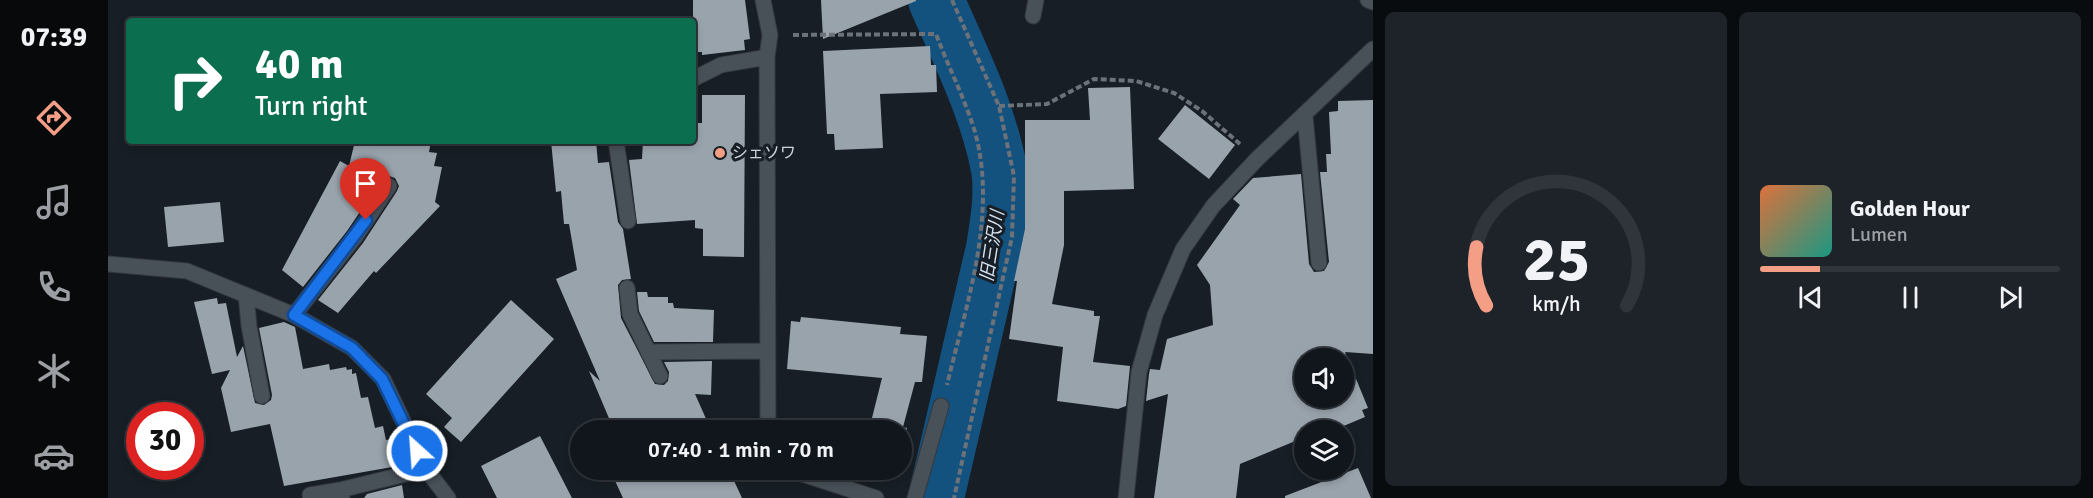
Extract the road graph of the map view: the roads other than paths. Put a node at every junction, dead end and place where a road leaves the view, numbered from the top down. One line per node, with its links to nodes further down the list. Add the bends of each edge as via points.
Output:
1 (763, 0): 7 (street, via 770,35)
2 (1036, 0): 5 (street)
3 (1368, 0): 4 (street)
4 (1373, 3)
5 (1033, 16)
6 (1373, 49): 9 (street)
7 (767, 57): 8 (street, via 721,65); 18 (street)
8 (696, 78)
9 (1305, 116): 13 (street); 31 (street, via 1213,206 1183,249 1155,315 1139,372)
10 (616, 144): 12 (street)
11 (389, 186): 17 (street)
12 (628, 220)
13 (1319, 263)
14 (108, 264): 16 (street, via 187,271)
15 (627, 288): 19 (street, via 630,314)
16 (246, 295): 17 (street); 21 (street)
17 (294, 315): 24 (street, via 352,348 382,379)
18 (766, 351): 19 (street); 23 (street)
19 (648, 352): 20 (street)
20 (660, 376)
21 (262, 396)
22 (941, 406): 30 (street)
23 (768, 420)
24 (426, 469): 26 (street); 28 (street)
25 (821, 480): 29 (street)
26 (341, 494): 27 (street)
27 (310, 495)
28 (448, 498)
29 (876, 498)
30 (915, 498)
31 (1126, 498)

